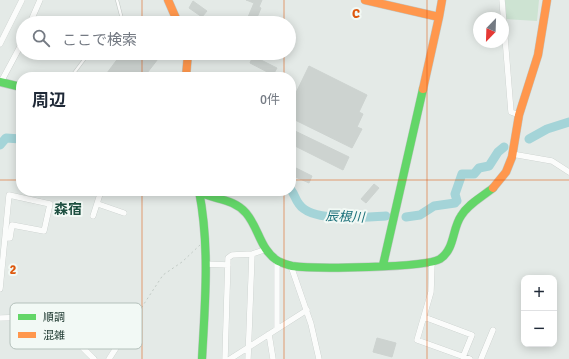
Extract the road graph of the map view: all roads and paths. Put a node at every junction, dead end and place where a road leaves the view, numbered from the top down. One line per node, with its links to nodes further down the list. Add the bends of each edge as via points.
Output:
1 (22, 0): 13 (street)
2 (40, 0): 9 (street)
3 (116, 0): 10 (lane)
4 (168, 0): 11 (street)
5 (365, 0): 12 (street)
6 (442, 0): 12 (street)
7 (502, 0): 21 (street, via 511,112)
8 (547, 0): 21 (street, via 537,61)
9 (33, 16)
10 (121, 16)
11 (175, 16)
12 (439, 18): 38 (street)
13 (0, 44)
14 (16, 54): 19 (street)
15 (84, 60): 17 (lane)
16 (187, 60): 18 (street)
17 (75, 72)
18 (186, 72)
19 (1, 82): 20 (street)
20 (16, 86)
21 (519, 115): 22 (street)
22 (512, 154): 23 (street, via 552,161); 35 (street, via 503,178 461,215 447,253 439,261)
23 (569, 172)
24 (100, 196): 27 (street)
25 (199, 196): 31 (street, via 203,208)
26 (215, 196): 32 (street, via 238,206 247,215)
27 (98, 204): 28 (street); 29 (street)
28 (124, 213)
29 (93, 216)
30 (5, 238): 30 (street, via 10,238 12,225 44,231 50,204 9,195); 40 (street)
31 (205, 241): 36 (street); 41 (path, via 164,275)
32 (264, 250): 33 (street); 34 (street)
33 (252, 254): 37 (street, via 232,254 228,258); 49 (street)
34 (277, 260): 39 (street); 46 (street)
35 (432, 263): 38 (street); 43 (street, via 431,292)
36 (205, 264): 37 (street); 55 (street)
37 (228, 265): 56 (street)
38 (383, 265): 39 (street)
39 (291, 266): 42 (street)
40 (0, 289)
41 (142, 308)
42 (307, 310): 46 (street); 60 (street)
43 (424, 317): 52 (street, via 417,340); 52 (street, via 472,335)
44 (0, 318): 45 (street)
45 (10, 318)
46 (277, 329): 48 (street)
47 (493, 330): 62 (street)
48 (269, 334): 49 (street); 59 (street)
49 (247, 347): 57 (street); 58 (street)
50 (84, 349): 53 (street)
51 (115, 349): 54 (street)
52 (463, 356): 61 (street)
53 (94, 359)
54 (109, 359)
55 (202, 359)
56 (225, 359)
57 (230, 359)
58 (248, 359)
59 (273, 359)
60 (319, 359)
61 (470, 359)
62 (481, 359)

